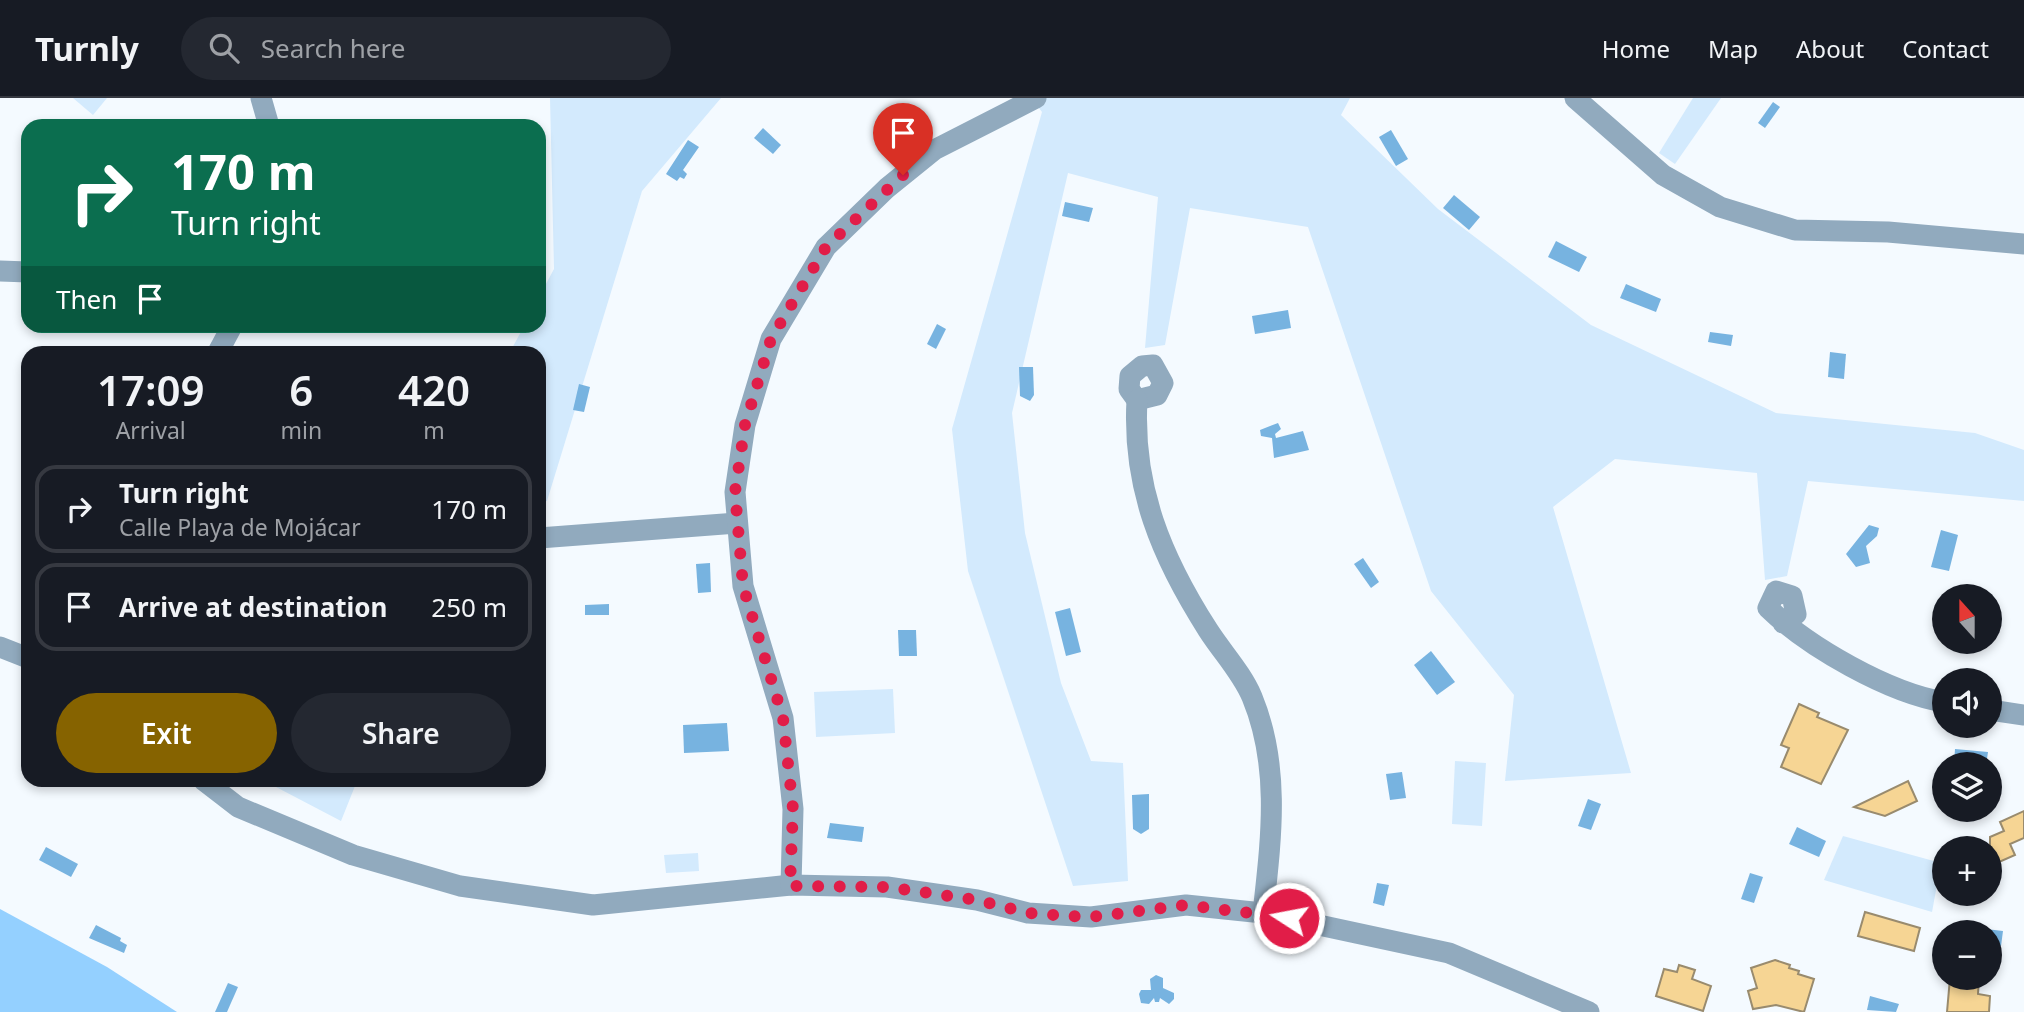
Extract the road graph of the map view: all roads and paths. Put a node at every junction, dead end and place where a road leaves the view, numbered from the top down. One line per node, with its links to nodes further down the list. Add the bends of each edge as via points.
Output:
1 (261, 98): 4 (street)
2 (1037, 98): 9 (street, via 934,150 826,247 771,339 745,425 735,492)
3 (1575, 98): 5 (street, via 1663,175 1720,208 1795,230 1888,232)
4 (267, 119)
5 (2024, 244)
6 (0, 271): 7 (street)
7 (21, 272)
8 (1138, 400): 19 (street, via 1135,431 1147,509 1169,564 1252,695 1268,750 1274,814)
9 (737, 523): 10 (street); 18 (street, via 743,586 783,718 793,809)
10 (546, 537)
11 (1783, 623): 14 (street, via 1850,668)
12 (0, 648): 13 (street)
13 (21, 656)
14 (1932, 698)
15 (2002, 712): 16 (street)
16 (2024, 715)
17 (212, 787): 18 (street, via 238,807 353,855 460,886 593,905)
18 (790, 886): 19 (street, via 887,887 977,900 1028,913 1091,917 1186,905)
19 (1263, 913): 20 (street, via 1449,953)
20 (1589, 1012)

